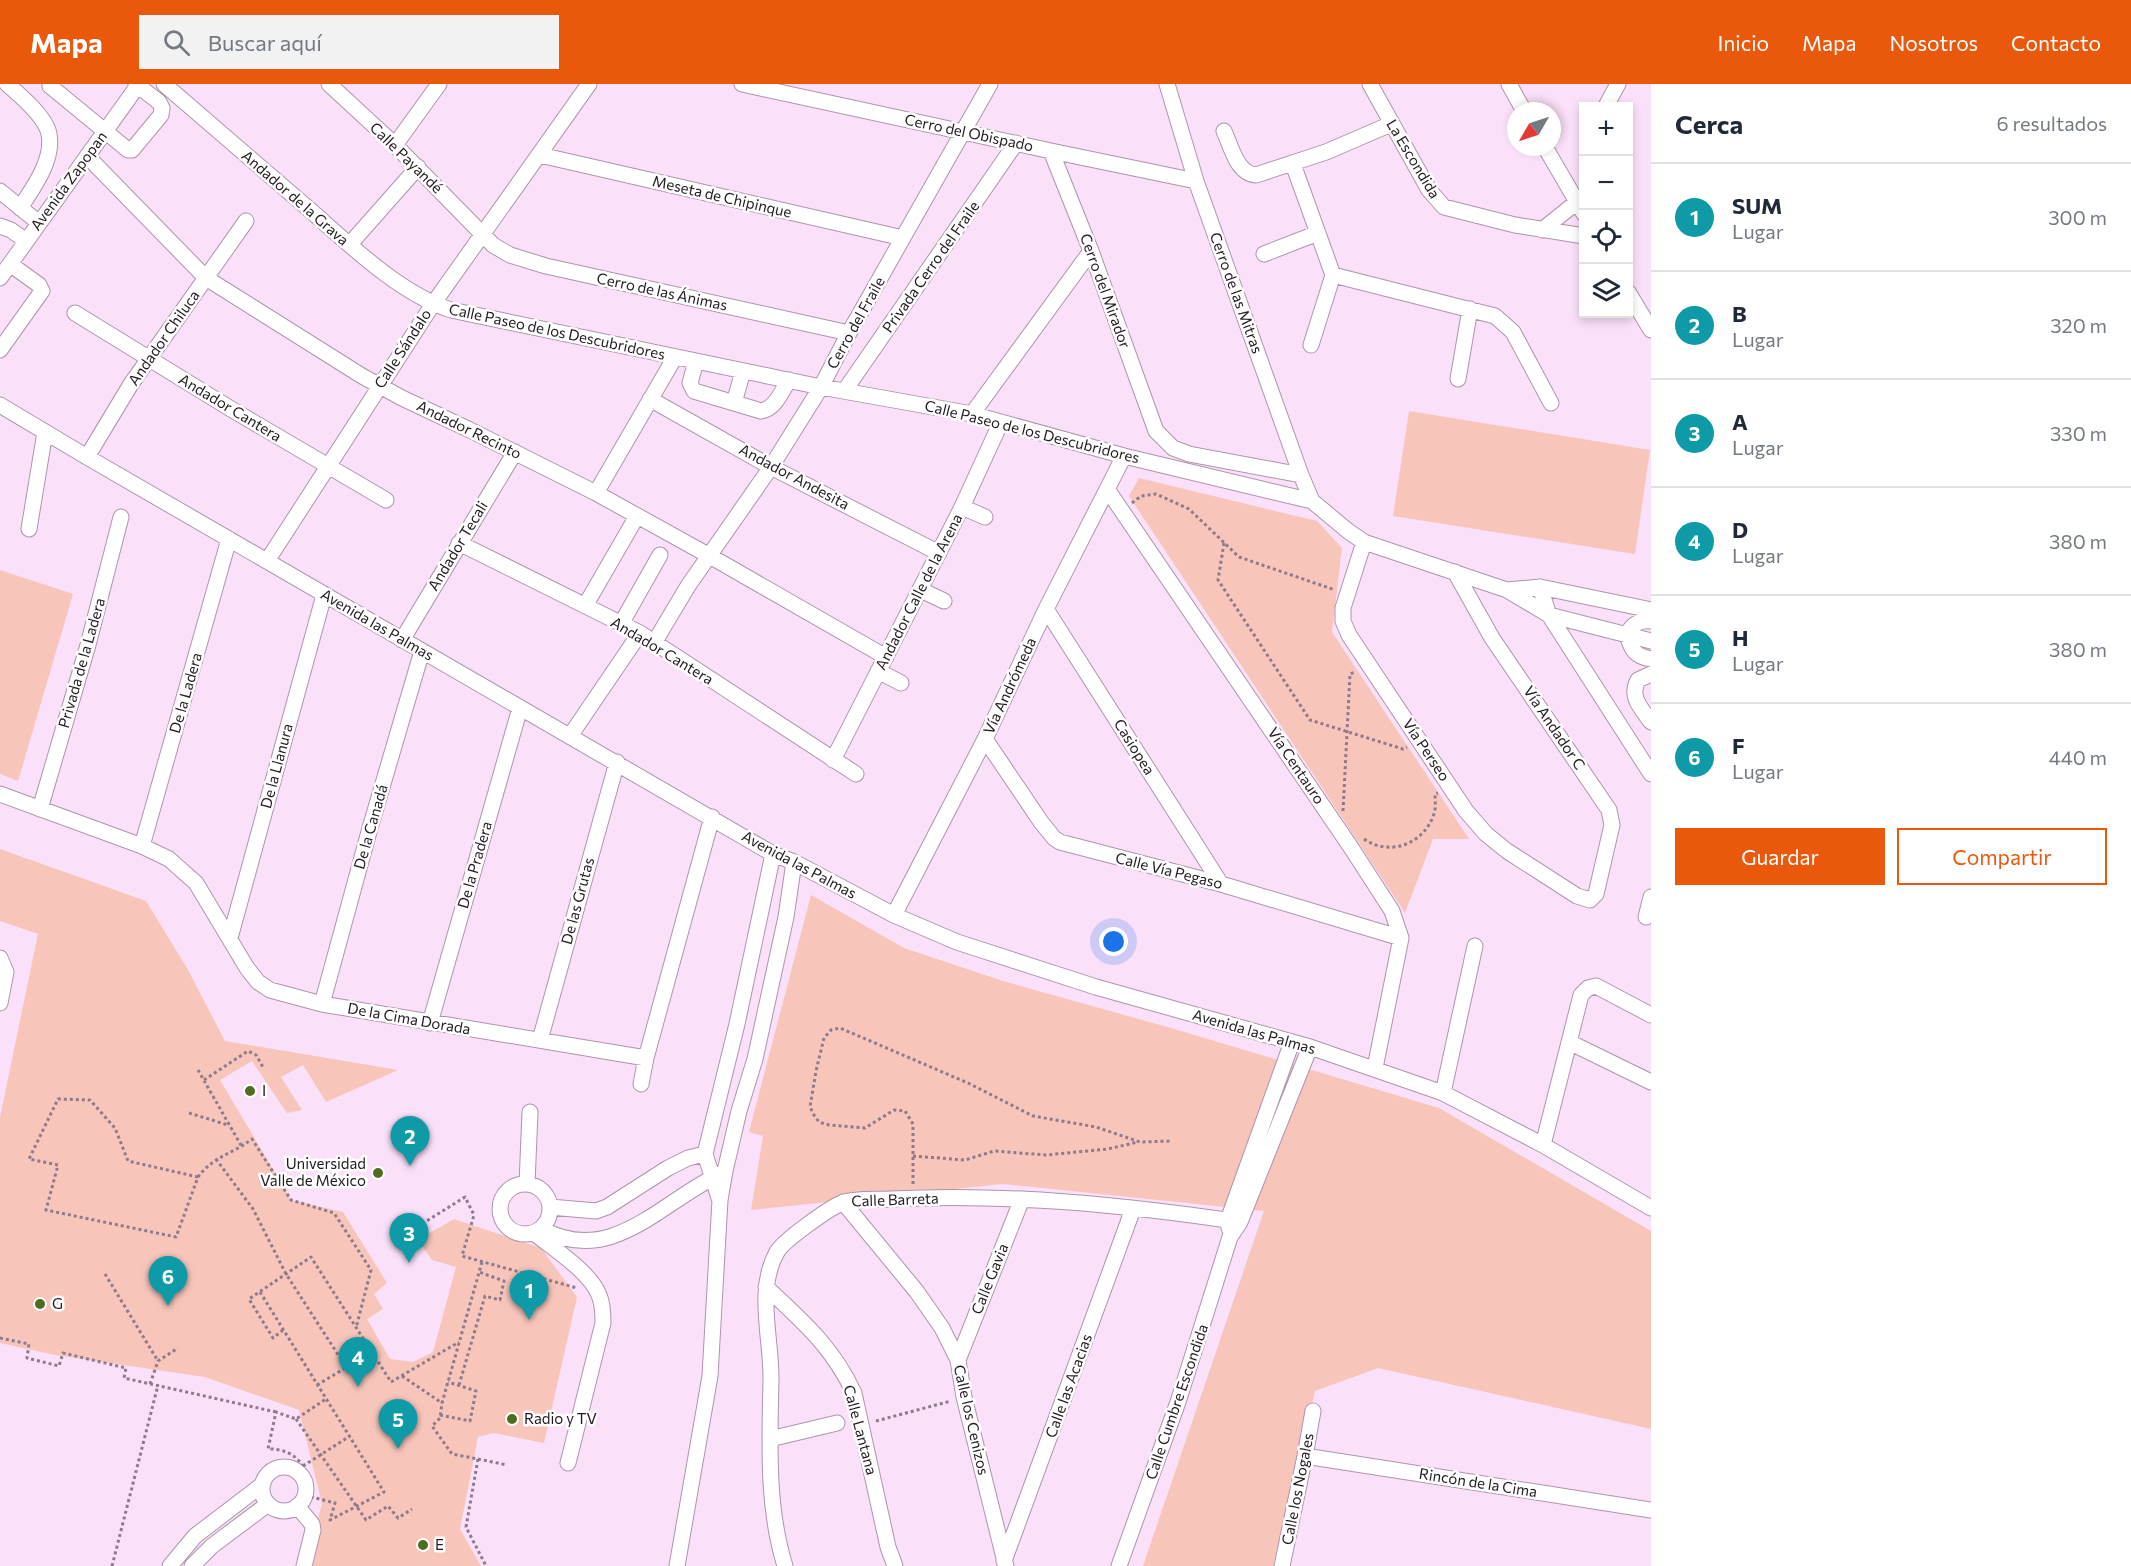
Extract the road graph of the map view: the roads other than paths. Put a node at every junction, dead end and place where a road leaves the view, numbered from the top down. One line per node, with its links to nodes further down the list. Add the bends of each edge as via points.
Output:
1 (7, 84): 31 (street, via 32,106 49,134 48,154)
2 (137, 84): 17 (street, Avenida Zapopan); 17 (street, via 161,105 161,115 132,150)
3 (164, 84): 42 (street, Andador de la Grava)
4 (328, 84): 21 (street, Calle Payandé)
5 (440, 84): 21 (street)
6 (589, 84): 23 (street, Calle Sándalo)
7 (742, 84): 19 (street, Cerro del Obispado)
8 (990, 84): 19 (street, Cerro del Fraile)
9 (1167, 84): 28 (street, Cerro de las Mitras)
10 (1370, 84): 16 (street, La Escondida)
11 (1509, 84): 14 (street)
12 (1618, 84): 15 (street)
13 (50, 86): 17 (street)
14 (1519, 102)
15 (1608, 102)
16 (1391, 124): 26 (street); 36 (street, La Escondida, via 1429,190 1444,207)
17 (105, 131): 24 (street, Avenida Zapopan)
18 (1224, 131): 26 (street, via 1248,173 1256,175)
19 (963, 132): 20 (street, Cerro del Obispado); 40 (street, Cerro del Fraile)
20 (1016, 143): 22 (street, Cerro del Obispado); 65 (street, Privada Cerro del Fraile)
21 (395, 145): 27 (street, Calle Payandé)
22 (1051, 151): 28 (street, Cerro del Obispado); 43 (street, Cerro del Mirador)
23 (540, 155): 38 (street, Calle Sándalo); 40 (street, Meseta de Chipinque)
24 (87, 156): 34 (street, Avenida Zapopan); 48 (street, Andador Recinto)
25 (1550, 156): 30 (street)
26 (1293, 164): 37 (street)
27 (418, 167): 38 (street, Calle Payandé); 42 (street)
28 (1196, 181): 78 (street, Cerro de las Mitras)
29 (0, 191): 31 (street)
30 (1579, 206)
31 (21, 208): 34 (street)
32 (1579, 209): 36 (street)
33 (246, 221): 48 (street, Andador Chiluca)
34 (39, 223): 41 (street, Avenida Zapopan)
35 (0, 226): 41 (street)
36 (1542, 230): 39 (street, La Escondida)
37 (1318, 233): 44 (street); 46 (street)
38 (482, 234): 50 (street, Calle Sándalo); 54 (street, Cerro de las Ánimas, via 510,255 528,261)
39 (1579, 235)
40 (903, 238): 54 (street, Cerro del Fraile)
41 (26, 241): 45 (street, Avenida Zapopan)
42 (350, 244): 50 (street, Andador de la Grava, via 400,284)
43 (1091, 251): 70 (street); 78 (street, Cerro del Mirador, via 1156,431 1173,448 1189,454)
44 (1264, 254)
45 (10, 264): 47 (street, Avenida Zapopan); 56 (street, via 42,291)
46 (1334, 275): 51 (street); 55 (street)
47 (0, 278)
48 (207, 278): 58 (street, Andador Chiluca); 63 (street, Andador Recinto)
49 (1633, 299): 53 (street)
50 (433, 304): 57 (street, Calle Paseo de los Descubridores); 63 (street, Calle Sándalo)
51 (1470, 309): 61 (street); 68 (street, via 1488,313 1507,325)
52 (75, 313): 58 (street, Andador Cantera)
53 (1651, 330)
54 (849, 333): 64 (street, Cerro del Fraile)
55 (1311, 345)
56 (0, 350)
57 (675, 357): 59 (street, Calle Paseo de los Descubridores); 66 (street)
58 (149, 360): 75 (street, Andador Chiluca); 76 (street, Andador Cantera)
59 (696, 361): 60 (street, Calle Paseo de los Descubridores); 67 (street, via 690,383 694,391)
60 (743, 371): 62 (street, Calle Paseo de los Descubridores); 67 (street)
61 (1458, 379)
62 (789, 380): 64 (street, Calle Paseo de los Descubridores); 67 (street, via 769,409 761,411)
63 (379, 387): 73 (street, Andador Recinto); 76 (street, Calle Sándalo)
64 (821, 387): 65 (street, Calle Paseo de los Descubridores); 77 (street, Cerro del Fraile)
65 (845, 390): 70 (street, Calle Paseo de los Descubridores)
66 (650, 399): 77 (street, Andador Andesita); 80 (street)
67 (734, 403)
68 (1551, 403)
69 (0, 405): 72 (street, Avenida las Palmas)
70 (972, 414): 71 (street, Calle Paseo de los Descubridores)
71 (1001, 422): 74 (street, Calle Paseo de los Descubridores); 83 (street, Andador Calle de la Arena)
72 (45, 432): 75 (street, Avenida las Palmas); 87 (street)
73 (515, 452): 80 (street, Andador Recinto); 90 (street, Andador Tecali)
74 (1124, 456): 79 (street, Vía Andrómeda); 82 (street, Calle Paseo de los Descubridores)
75 (87, 457): 88 (street, Avenida las Palmas)
76 (328, 466): 81 (street, Andador Cantera); 94 (street, Calle Sándalo)
77 (771, 466): 91 (street, Andador Andesita); 93 (street, Cerro del Fraile)
78 (1301, 475): 82 (street, Cerro de las Mitras)
79 (1107, 489): 102 (street, Vía Andrómeda); 138 (street, Vía Centauro, via 1350,846 1392,911)
80 (596, 493): 84 (street, Andador Recinto)
81 (386, 500)
82 (1312, 501): 89 (street, Calle Paseo de los Descubridores)
83 (962, 507): 86 (street); 91 (street, Andador Calle de la Arena)
84 (637, 516): 93 (street, Andador Recinto); 101 (street)
85 (121, 517): 127 (street, Privada de la Ladera)
86 (985, 517)
87 (29, 529)
88 (229, 539): 94 (street, Avenida las Palmas); 129 (street, De la Ladera)
89 (1364, 542): 95 (street, Calle Paseo de los Descubridores); 133 (street, Vía Perseo, via 1343,615 1345,628 1368,664 1466,811 1486,834 1577,896 1589,900)
90 (459, 543): 101 (street, Andador Cantera); 109 (street, Andador Tecali)
91 (939, 553): 97 (street, Andador Calle de la Arena)
92 (660, 555): 106 (street)
93 (708, 555): 111 (street, Cerro del Fraile); 113 (street, Andador Recinto)
94 (267, 561): 99 (street, Avenida las Palmas)
95 (1455, 572): 98 (street, Calle Paseo de los Descubridores); 133 (street, Vía Andador C, via 1492,638 1609,810 1612,825)
96 (1540, 587): 98 (street, Calle Paseo de los Descubridores); 103 (street, Calle Paseo de los Descubridores); 104 (street)
97 (921, 590): 100 (street); 113 (street, Andador Calle de la Arena)
98 (1508, 590): 104 (street, Calle Paseo de los Descubridores)
99 (324, 595): 109 (street, Avenida las Palmas); 137 (street, De la Llanura)
100 (944, 601)
101 (585, 606): 106 (street, Andador Cantera)
102 (1046, 609): 121 (street, Vía Andrómeda); 132 (street, Casiopea)
103 (1651, 610)
104 (1549, 615): 108 (street, Calle Paseo de los Descubridores); 125 (street)
105 (1651, 621): 108 (street, via 1636,622)
106 (621, 624): 107 (street, Andador Cantera)
107 (639, 633): 111 (street, Andador Cantera); 120 (street)
108 (1627, 635): 110 (street, Calle Paseo de los Descubridores); 114 (street, via 1637,655)
109 (402, 639): 112 (street, Avenida las Palmas)
110 (1651, 640)
111 (654, 643): 122 (street, Andador Cantera)
112 (422, 651): 118 (street, Avenida las Palmas); 142 (street, De la Canadá)
113 (886, 657): 115 (street, Andador Calle de la Arena)
114 (1651, 659)
115 (878, 671): 117 (street); 122 (street, Andador Calle de la Arena)
116 (1651, 674): 119 (street, via 1638,680 1634,693)
117 (901, 683)
118 (520, 708): 120 (street, Avenida las Palmas); 144 (street, De la Pradera)
119 (1651, 722)
120 (570, 736): 123 (street, Avenida las Palmas)
121 (985, 739): 132 (street, Calle Vía Pegaso, via 1041,822 1060,842); 135 (street, Vía Andrómeda)
122 (833, 760): 124 (street, Andador Cantera)
123 (617, 762): 128 (street, Avenida las Palmas); 145 (street, De las Grutas)
124 (856, 774)
125 (1651, 774)
126 (0, 794): 127 (street, De la Cima Dorada)
127 (40, 809): 129 (street, De la Cima Dorada)
128 (712, 817): 130 (street, Avenida las Palmas); 149 (street)
129 (142, 846): 137 (street, De la Cima Dorada, via 169,859 195,883)
130 (773, 854): 131 (street, Avenida las Palmas); 154 (street)
131 (794, 862): 135 (street, Avenida las Palmas); 155 (street, via 786,917)
132 (1221, 884): 138 (street, Calle Vía Pegaso)
133 (1596, 894)
134 (1651, 897): 136 (street)
135 (894, 915): 146 (street, Avenida las Palmas, via 957,942 1096,987)
136 (1646, 917)
137 (230, 938): 142 (street, De la Cima Dorada, via 258,982 270,990)
138 (1401, 938): 150 (street)
139 (1475, 946): 153 (street)
140 (0, 958): 141 (street, via 6,972)
141 (0, 1003)
142 (322, 1004): 144 (street, De la Cima Dorada)
143 (1651, 1015): 147 (street, via 1592,986 1581,995)
144 (430, 1023): 145 (street, De la Cima Dorada)
145 (540, 1040): 149 (street, De la Cima Dorada)
146 (1292, 1042): 148 (street, Avenida las Palmas); 166 (street, Calle Cumbre Escondida)
147 (1569, 1042): 151 (street); 157 (street)
148 (1310, 1047): 150 (street, Avenida las Palmas); 166 (street, Calle Cumbre Escondida)
149 (646, 1058): 152 (street)
150 (1375, 1068): 153 (street, Avenida las Palmas)
151 (1651, 1082)
152 (641, 1084)
153 (1443, 1093): 157 (street, Avenida las Palmas)
154 (717, 1105): 155 (street); 158 (street)
155 (740, 1111): 159 (street)
156 (530, 1112): 160 (street)
157 (1543, 1145): 164 (street, Avenida las Palmas)
158 (705, 1154): 159 (street); 163 (street, via 668,1168 596,1211)
159 (719, 1174): 167 (street, via 608,1239 567,1240); 183 (street, via 710,1376)
160 (527, 1184): 163 (street, via 543,1191); 167 (street, via 511,1188 501,1201 500,1217 510,1231 526,1235)
161 (1022, 1199): 162 (street, Calle Barreta); 165 (street, Calle Barreta); 169 (street, Calle Gavia)
162 (843, 1202): 168 (street, Calle Barreta, via 779,1249 768,1269); 169 (street, Calle los Cenizos, via 917,1292)
163 (550, 1207): 167 (street, via 547,1223)
164 (1651, 1208)
165 (1133, 1209): 166 (street, Calle Barreta); 179 (street, Calle las Acacias)
166 (1234, 1221): 186 (street, Calle Cumbre Escondida, via 1178,1402)
167 (538, 1231): 174 (street, via 578,1268 599,1293 602,1305 603,1323)
168 (766, 1287): 172 (street, Calle Barreta); 185 (street, Calle Lantana, via 826,1346 854,1393)
169 (958, 1360): 179 (street, Calle los Cenizos)
170 (1313, 1411): 173 (street, Calle los Nogales)
171 (837, 1423): 172 (street)
172 (770, 1439): 184 (street, Calle Barreta, via 771,1496)
173 (1305, 1456): 178 (street, Rincón de la Cima); 187 (street, Calle los Nogales)
174 (568, 1463)
175 (263, 1484): 176 (street); 177 (street, via 276,1469 297,1471 306,1490); 180 (street, via 195,1536)
176 (268, 1504): 177 (street, via 281,1511); 181 (street)
177 (297, 1506): 182 (street, via 312,1524)
178 (1651, 1510)
179 (1005, 1564)
180 (170, 1566)
181 (192, 1566)
182 (304, 1566)
183 (677, 1566)
184 (785, 1566)
185 (895, 1566)
186 (1119, 1566)
187 (1282, 1566)

